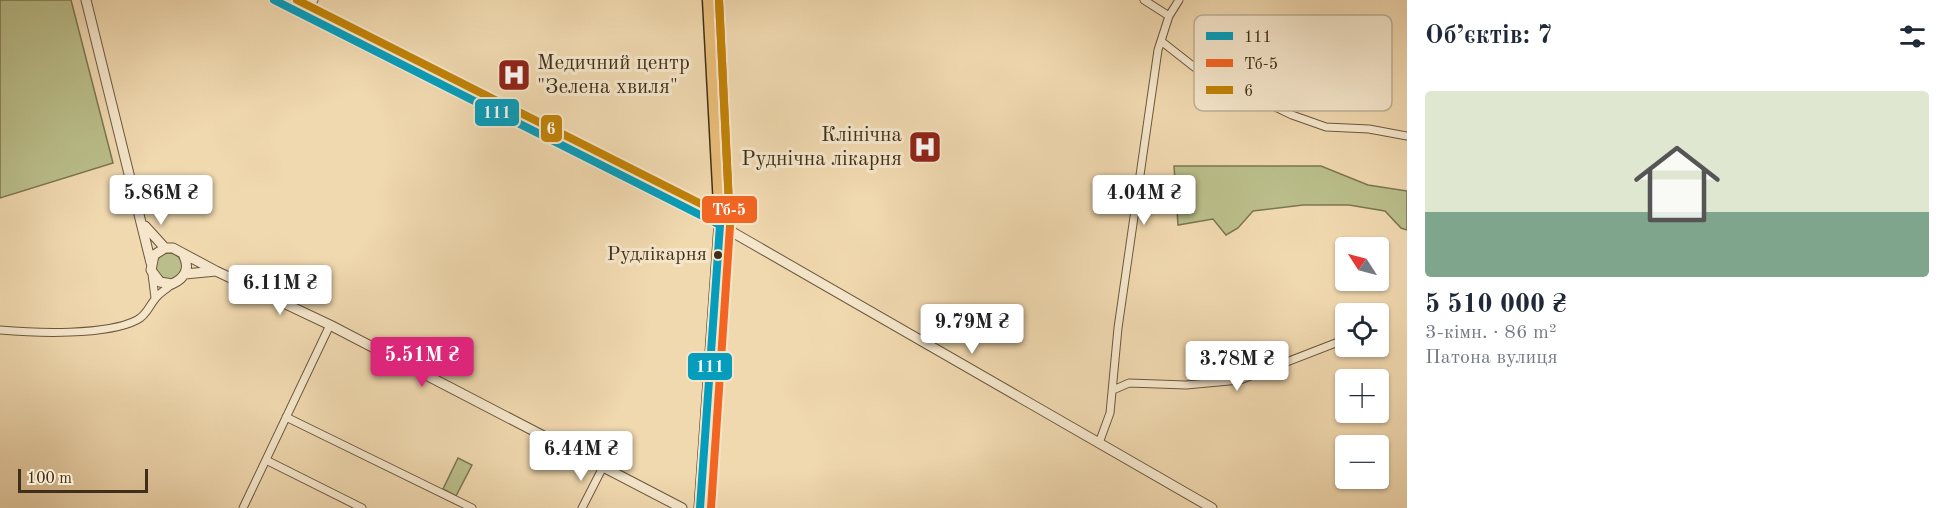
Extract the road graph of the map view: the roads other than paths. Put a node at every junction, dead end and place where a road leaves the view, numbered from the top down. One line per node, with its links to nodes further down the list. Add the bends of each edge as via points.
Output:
1 (86, 0): 13 (street)
2 (274, 0): 7 (street)
3 (315, 0): 7 (street)
4 (708, 0): 14 (main road)
5 (1143, 0): 8 (street)
6 (1179, 0): 8 (street)
7 (306, 16): 14 (street)
8 (1169, 16): 9 (street)
9 (1161, 41): 10 (street); 26 (street, via 1131,230)
10 (1194, 67)
11 (1284, 111): 12 (street, via 1326,127)
12 (1407, 136)
13 (140, 216): 15 (street, via 149,233); 17 (street)
14 (720, 225): 28 (street); 36 (main road)
15 (165, 248): 16 (street); 17 (street, via 154,255)
16 (184, 256): 18 (street); 20 (street)
17 (151, 263): 19 (street)
18 (216, 271): 20 (street); 23 (street)
19 (152, 274): 21 (street, via 160,282); 22 (street)
20 (185, 274): 21 (street)
21 (172, 284): 22 (street)
22 (155, 298): 24 (street, via 137,320 115,327)
23 (330, 325): 27 (street); 30 (street)
24 (0, 330)
25 (1335, 343): 26 (street, via 1240,380 1186,385 1129,383)
26 (1113, 390): 28 (street)
27 (286, 417): 29 (street); 33 (street)
28 (1099, 443): 37 (street)
29 (266, 460): 31 (street); 32 (street)
30 (603, 467): 34 (street); 35 (street)
31 (243, 508)
32 (362, 508)
33 (472, 508)
34 (582, 508)
35 (682, 508)
36 (700, 508)
37 (1212, 508)

